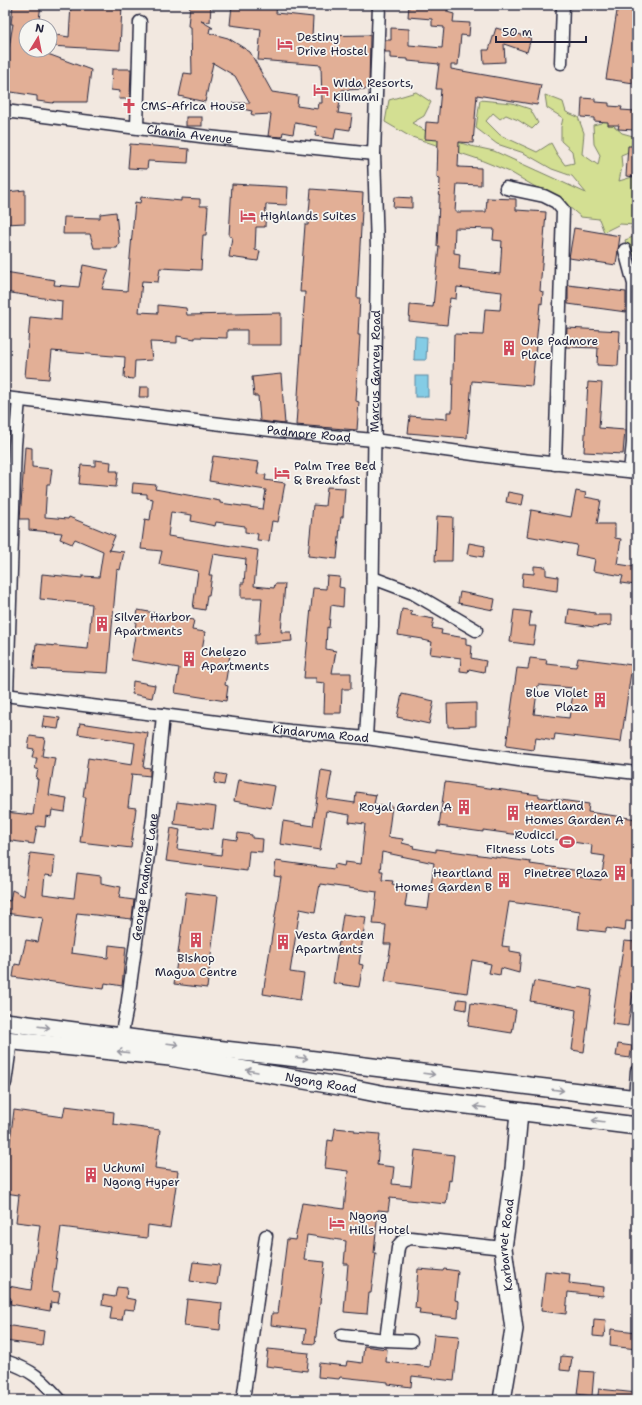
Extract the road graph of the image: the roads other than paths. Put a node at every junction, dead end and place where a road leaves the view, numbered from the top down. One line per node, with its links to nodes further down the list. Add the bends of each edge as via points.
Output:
1 (379, 5): 7 (street, Marcus Garvey Road)
2 (563, 5): 4 (street)
3 (140, 22): 6 (street)
4 (561, 63)
5 (5, 111): 6 (street, Chania Avenue)
6 (137, 127): 7 (street, Chania Avenue)
7 (374, 154): 12 (street, Marcus Garvey Road)
8 (506, 188): 13 (street, via 544,196 556,202 563,210)
9 (625, 250): 14 (street, via 634,284 628,376)
10 (5, 398): 11 (street, Padmore Road)
11 (19, 400): 12 (street, Padmore Road); 17 (street)
12 (374, 440): 13 (street, Padmore Road); 15 (street, Marcus Garvey Road)
13 (556, 464): 14 (street, Padmore Road)
14 (633, 471)
15 (373, 578): 16 (street, via 413,593); 19 (street, Marcus Garvey Road)
16 (476, 630)
17 (6, 695): 18 (street, Kindaruma Road)
18 (163, 715): 19 (street, Kindaruma Road, via 290,732); 22 (street, George Padmore Lane, via 153,819)
19 (366, 738): 20 (street, Kindaruma Road)
20 (637, 774)
21 (5, 1022): 22 (main road, Ngong Road, one-way to 22)
22 (121, 1037): 24 (main road, Ngong Road, one-way to 24)
23 (8, 1040): 26 (street); 27 (main road, Ngong Road, one-way to 23, via 170,1057)
24 (390, 1069): 27 (main road, via 382,1071 376,1078 376,1082); 28 (main road, Ngong Road, one-way to 28)
25 (637, 1071): 28 (street)
26 (5, 1083)
27 (386, 1095): 29 (main road, Ngong Road, one-way to 27)
28 (636, 1099)
29 (519, 1112): 30 (main road, Ngong Road, one-way to 29); 32 (main road, Karbarnet Road)
30 (637, 1126)
31 (266, 1236): 38 (street)
32 (503, 1248): 34 (street, via 405,1239 398,1248); 39 (main road, Karbarnet Road, via 514,1322)
33 (342, 1335): 34 (street)
34 (386, 1340): 35 (street)
35 (411, 1341)
36 (5, 1361): 37 (street, via 32,1372)
37 (60, 1400)
38 (243, 1400)
39 (502, 1400)

